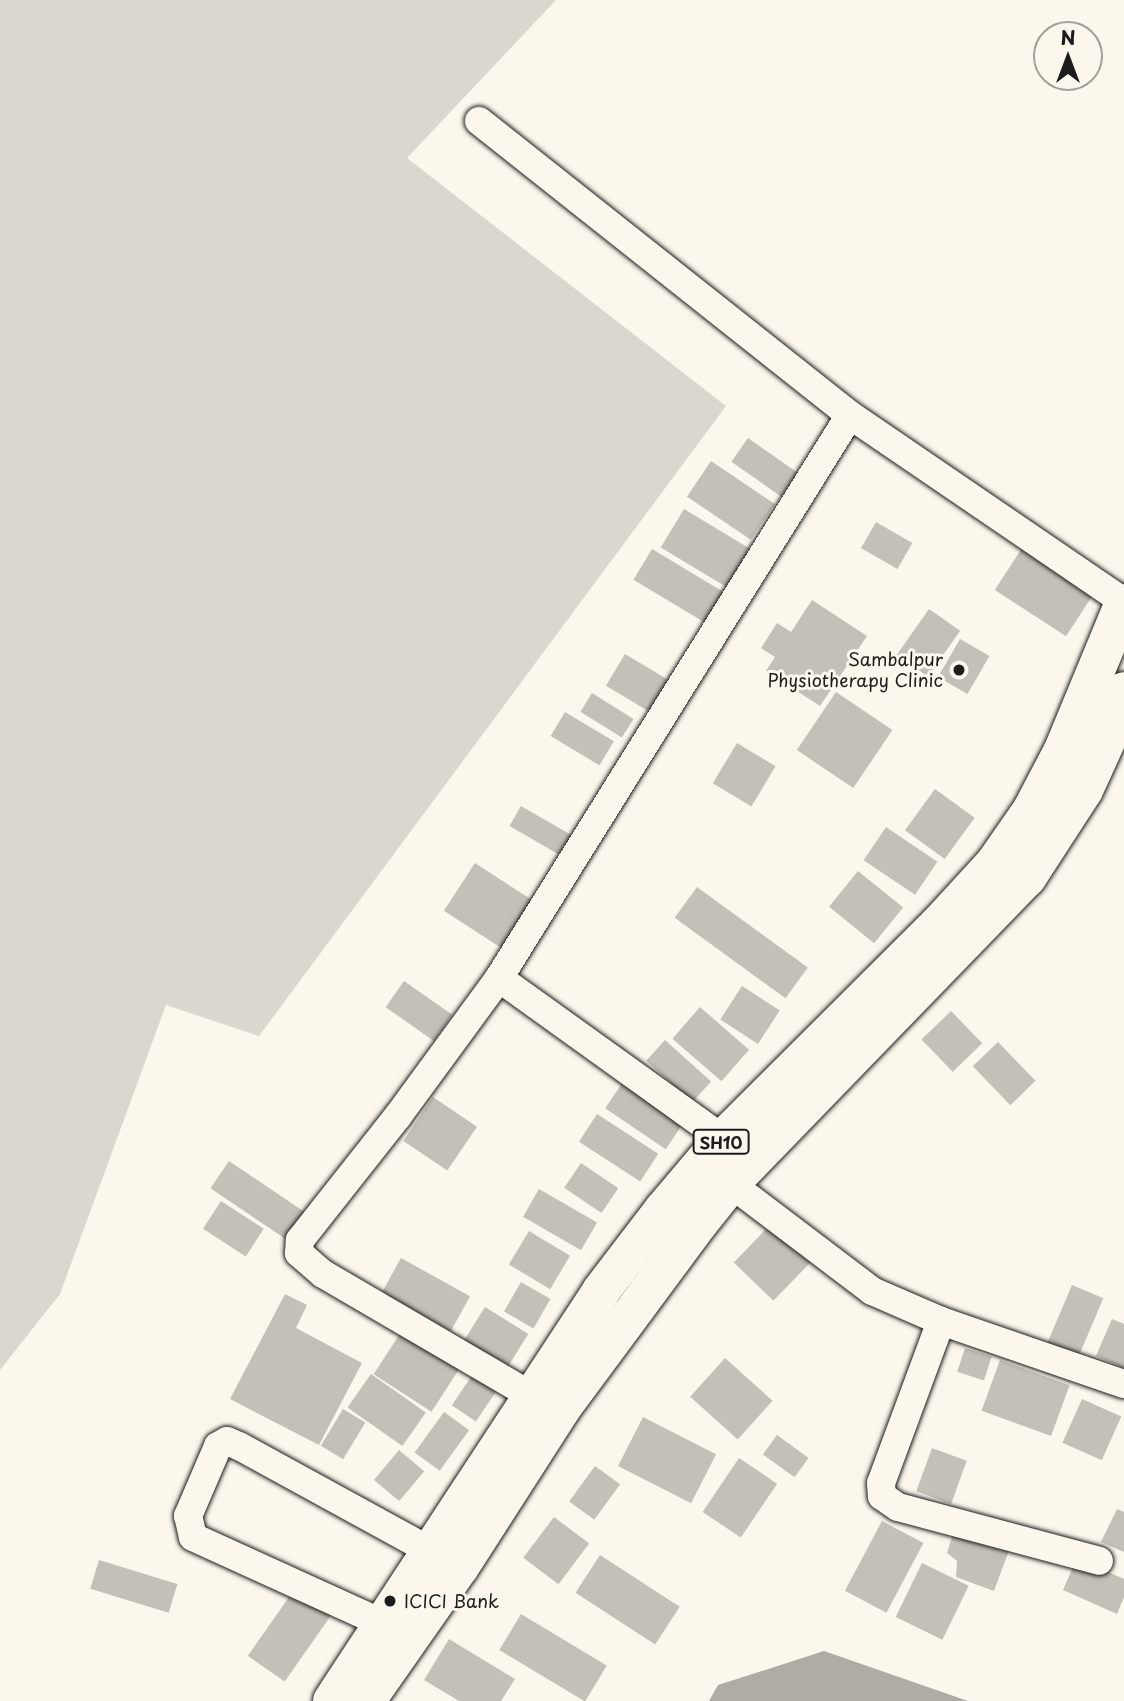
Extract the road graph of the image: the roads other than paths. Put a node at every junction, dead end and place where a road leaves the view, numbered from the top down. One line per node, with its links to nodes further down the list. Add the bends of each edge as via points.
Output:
1 (479, 121): 2 (street)
2 (850, 415): 3 (street); 5 (street)
3 (1124, 603): 6 (main road, SH10, via 1063,750 1031,811 994,864)
4 (1124, 691): 6 (main road, SH10, via 1084,790 1027,878)
5 (499, 978): 6 (street); 9 (street, via 300,1240 299,1253 323,1274)
6 (728, 1161): 7 (street, via 872,1291); 9 (main road, SH10, via 601,1291); 14 (main road, SH10)
7 (942, 1321): 8 (street); 11 (street, via 881,1483 882,1496 898,1507)
8 (1124, 1384)
9 (532, 1396): 10 (main road, SH10)
10 (431, 1550): 12 (main road, SH10); 12 (street, via 239,1446 227,1441 218,1446 188,1516 193,1537)
11 (1099, 1561)
12 (384, 1624): 13 (main road, SH10)
13 (332, 1701)
14 (366, 1701)

